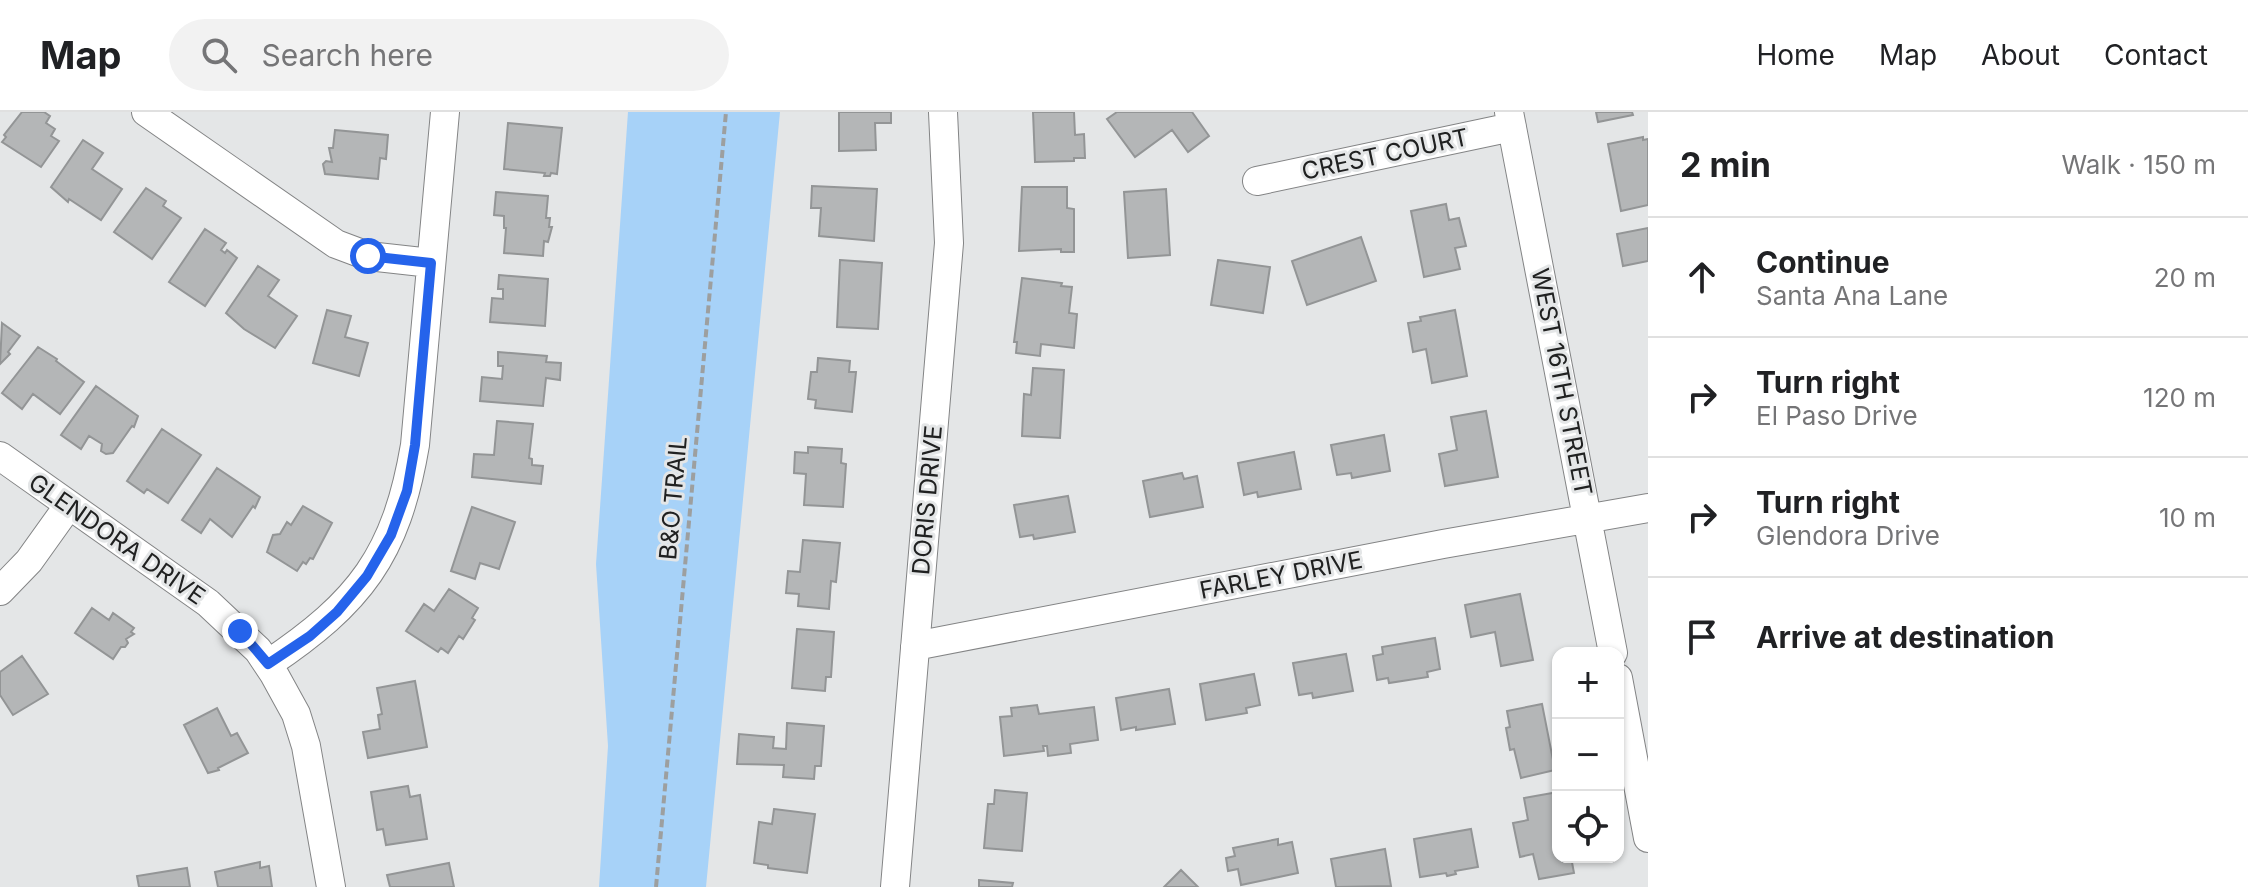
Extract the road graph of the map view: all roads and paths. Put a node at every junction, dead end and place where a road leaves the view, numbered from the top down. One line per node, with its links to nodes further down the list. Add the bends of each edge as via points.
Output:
1 (146, 112): 7 (street, via 336,244 368,256)
2 (445, 112): 7 (street)
3 (726, 112): 19 (path, B&O TRAIL)
4 (943, 112): 13 (street, DORIS DRIVE, via 949,243)
5 (1511, 120): 6 (street, CREST COURT); 11 (street, WEST 16TH STREET)
6 (1257, 181)
7 (431, 263): 15 (street, via 415,445 407,491 391,535 337,612)
8 (0, 456): 9 (street, GLENDORA DRIVE)
9 (69, 505): 12 (street); 15 (street, GLENDORA DRIVE, via 208,603)
10 (1648, 508): 11 (street, FARLEY DRIVE)
11 (1588, 519): 13 (street, FARLEY DRIVE); 14 (street, WEST 16TH STREET)
12 (0, 591)
13 (915, 646): 20 (street, DORIS DRIVE)
14 (1612, 647)
15 (268, 664): 18 (street, GLENDORA DRIVE, via 296,714 306,746)
16 (1624, 710): 17 (street)
17 (1648, 838)
18 (331, 887)
19 (656, 887)
20 (895, 887)

